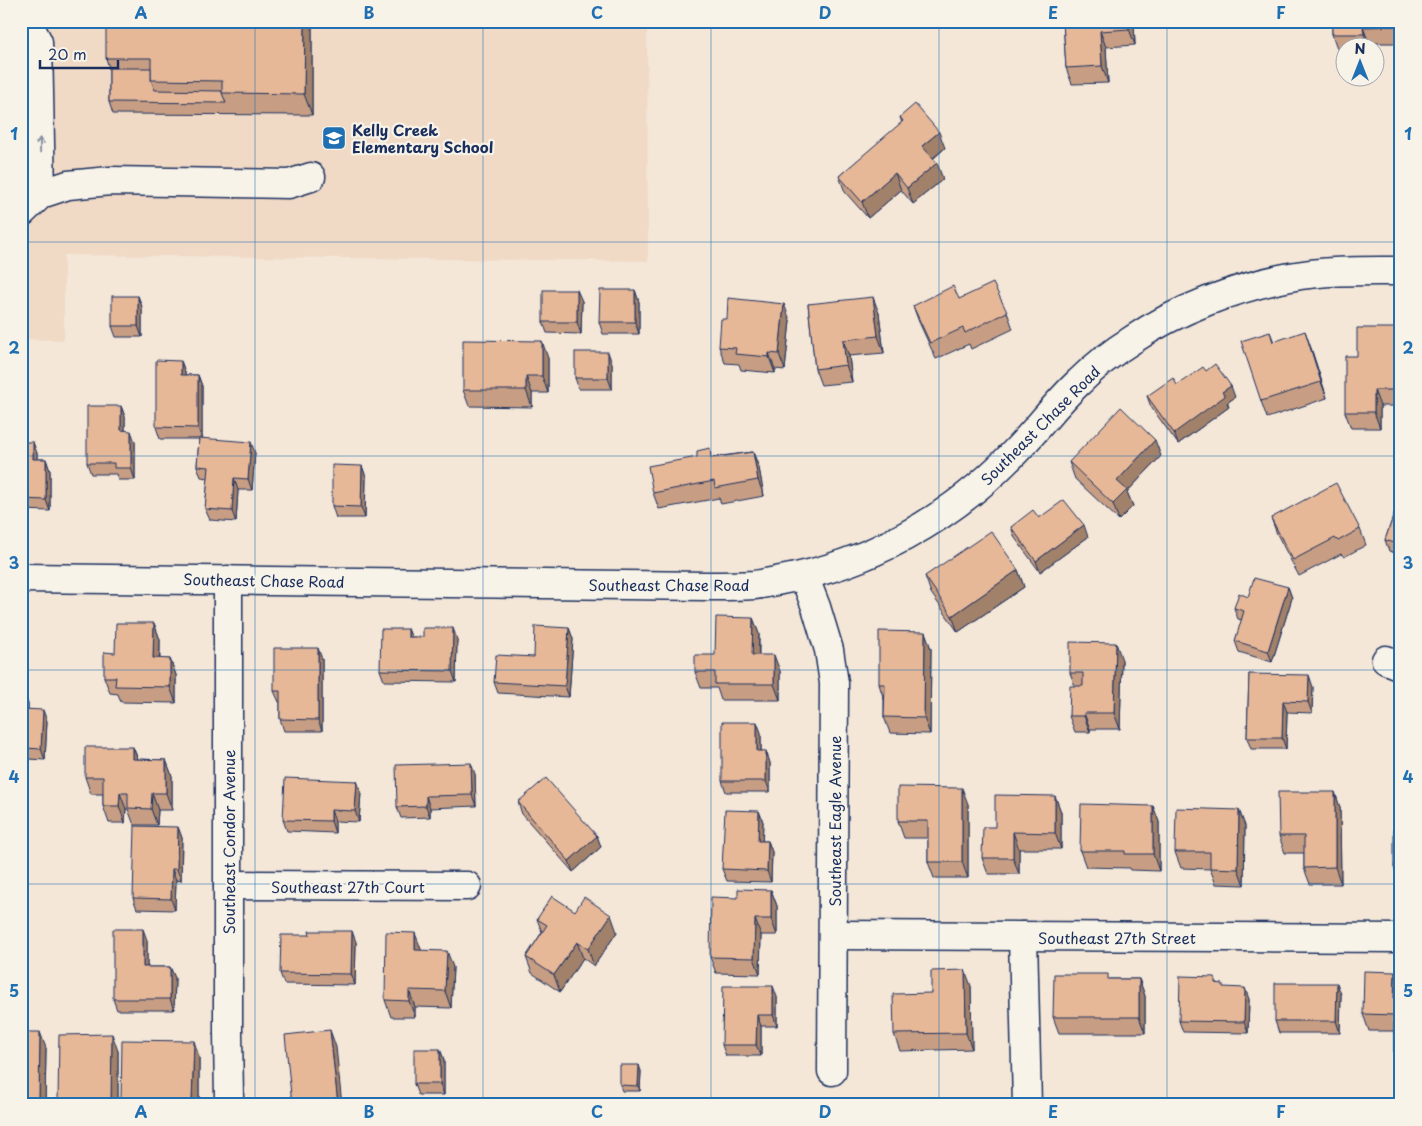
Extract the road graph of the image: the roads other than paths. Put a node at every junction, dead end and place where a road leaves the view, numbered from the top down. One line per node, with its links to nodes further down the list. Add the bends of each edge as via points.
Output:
1 (27, 21): 3 (street, one-way to 1, via 38,42)
2 (311, 177): 3 (street, via 289,184 110,181 68,185)
3 (41, 194): 4 (street)
4 (21, 213)
5 (1401, 271): 6 (street, Southeast Chase Road, via 1344,271 1291,276 1226,294 1157,325 1132,339 1078,382 1010,458 960,502 892,543)
6 (804, 576): 8 (street, Southeast Chase Road, via 755,585 706,586); 11 (street, Southeast Eagle Avenue, via 829,650 834,683)
7 (21, 578): 8 (street, Southeast Chase Road)
8 (228, 580): 9 (street, Southeast Condor Avenue)
9 (228, 885): 10 (street, Southeast 27th Court); 15 (street, Southeast Condor Avenue)
10 (467, 886)
11 (834, 935): 12 (street, Southeast 27th Street); 14 (street, Southeast Eagle Avenue)
12 (1023, 936): 13 (street, Southeast 27th Street); 16 (street)
13 (1401, 938)
14 (832, 1071)
15 (230, 1105)
16 (1027, 1105)

